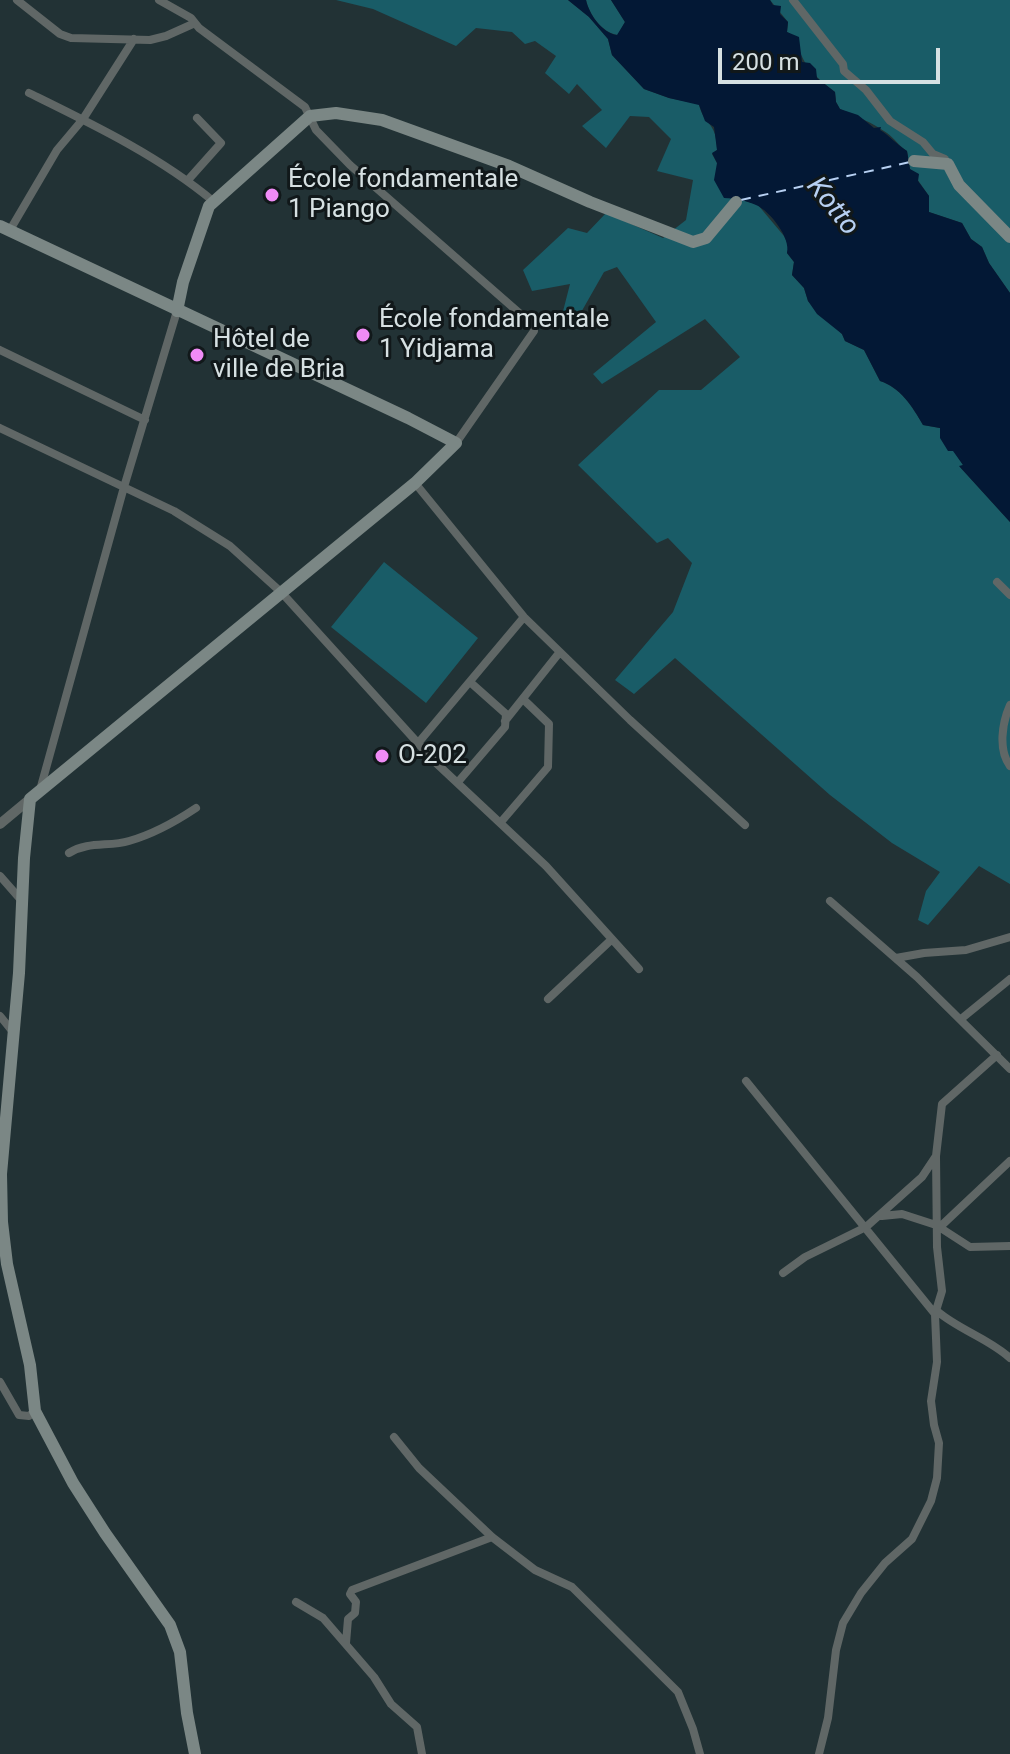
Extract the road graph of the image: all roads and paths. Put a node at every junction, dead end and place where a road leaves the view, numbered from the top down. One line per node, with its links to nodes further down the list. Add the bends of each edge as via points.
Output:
1 (17, 0): 5 (street, via 65,36)
2 (159, 0): 4 (street)
3 (793, 0): 11 (street, via 844,71 890,121)
4 (195, 23): 5 (street, via 166,36); 7 (street)
5 (134, 39): 9 (street)
6 (29, 93): 9 (street)
7 (310, 116): 13 (main road); 14 (main road, via 336,113 382,120 693,242 706,238); 23 (street, via 319,133 359,173 534,328)
8 (197, 118): 12 (street, via 221,143)
9 (83, 119): 12 (street); 15 (street)
10 (914, 161): 11 (main road)
11 (945, 163): 16 (main road, via 959,185)
12 (188, 180): 13 (street)
13 (213, 201): 17 (main road)
14 (736, 202)
15 (5, 228): 18 (main road)
16 (1010, 237)
17 (183, 282): 18 (main road); 19 (main road)
18 (160, 303): 19 (main road)
19 (177, 311): 21 (street); 23 (main road)
20 (0, 350): 21 (street)
21 (145, 420): 25 (street)
22 (0, 428): 25 (street)
23 (456, 443): 24 (main road)
24 (415, 483): 27 (main road); 29 (street)
25 (124, 487): 27 (street, via 216,536); 38 (street)
26 (997, 582): 28 (street)
27 (282, 593): 35 (street); 38 (main road)
28 (1010, 595)
29 (524, 617): 30 (street); 31 (street)
30 (559, 653): 32 (street); 43 (street)
31 (470, 682): 34 (street, via 506,714); 35 (street)
32 (523, 699): 34 (street); 41 (street, via 549,724 548,767)
33 (1010, 705): 36 (street, via 1003,754)
34 (505, 721): 37 (street)
35 (419, 742): 37 (street)
36 (1010, 766)
37 (458, 782): 41 (street)
38 (40, 790): 39 (main road)
39 (30, 799): 42 (street); 46 (main road)
40 (196, 808): 44 (street, via 127,842 82,845)
41 (501, 822): 49 (street)
42 (0, 824)
43 (745, 825)
44 (69, 853)
45 (0, 876): 46 (street)
46 (22, 901): 56 (main road)
47 (830, 901): 50 (street)
48 (1010, 937): 50 (street, via 966,950)
49 (611, 940): 51 (street); 53 (street)
50 (896, 958): 55 (street)
51 (639, 969)
52 (1010, 979): 55 (street)
53 (548, 999)
54 (0, 1016): 56 (street)
55 (961, 1019): 57 (street)
56 (13, 1032): 70 (main road, via 2,1227)
57 (997, 1055): 58 (street); 60 (street, via 942,1104)
58 (1010, 1069)
59 (746, 1081): 64 (street)
60 (936, 1156): 62 (street); 63 (street)
61 (1010, 1161): 63 (street)
62 (881, 1216): 63 (street, via 902,1214); 64 (street)
63 (938, 1226): 65 (street, via 970,1247); 67 (street, via 942,1291)
64 (866, 1227): 66 (street); 67 (street)
65 (1010, 1246)
66 (783, 1273)
67 (936, 1312): 68 (street); 78 (street, via 931,1401 940,1455 933,1495 912,1539 885,1563 843,1623)
68 (1010, 1358)
69 (0, 1382): 70 (street, via 19,1415)
70 (35, 1411): 75 (main road, via 73,1483 172,1629)
71 (394, 1437): 72 (street)
72 (492, 1537): 74 (street, via 352,1590 355,1613 348,1621); 77 (street, via 535,1570 579,1593 678,1692)
73 (296, 1602): 74 (street, via 321,1616)
74 (346, 1643): 76 (street, via 391,1704 417,1727)
75 (195, 1754)
76 (422, 1754)
77 (700, 1754)
78 (819, 1754)

